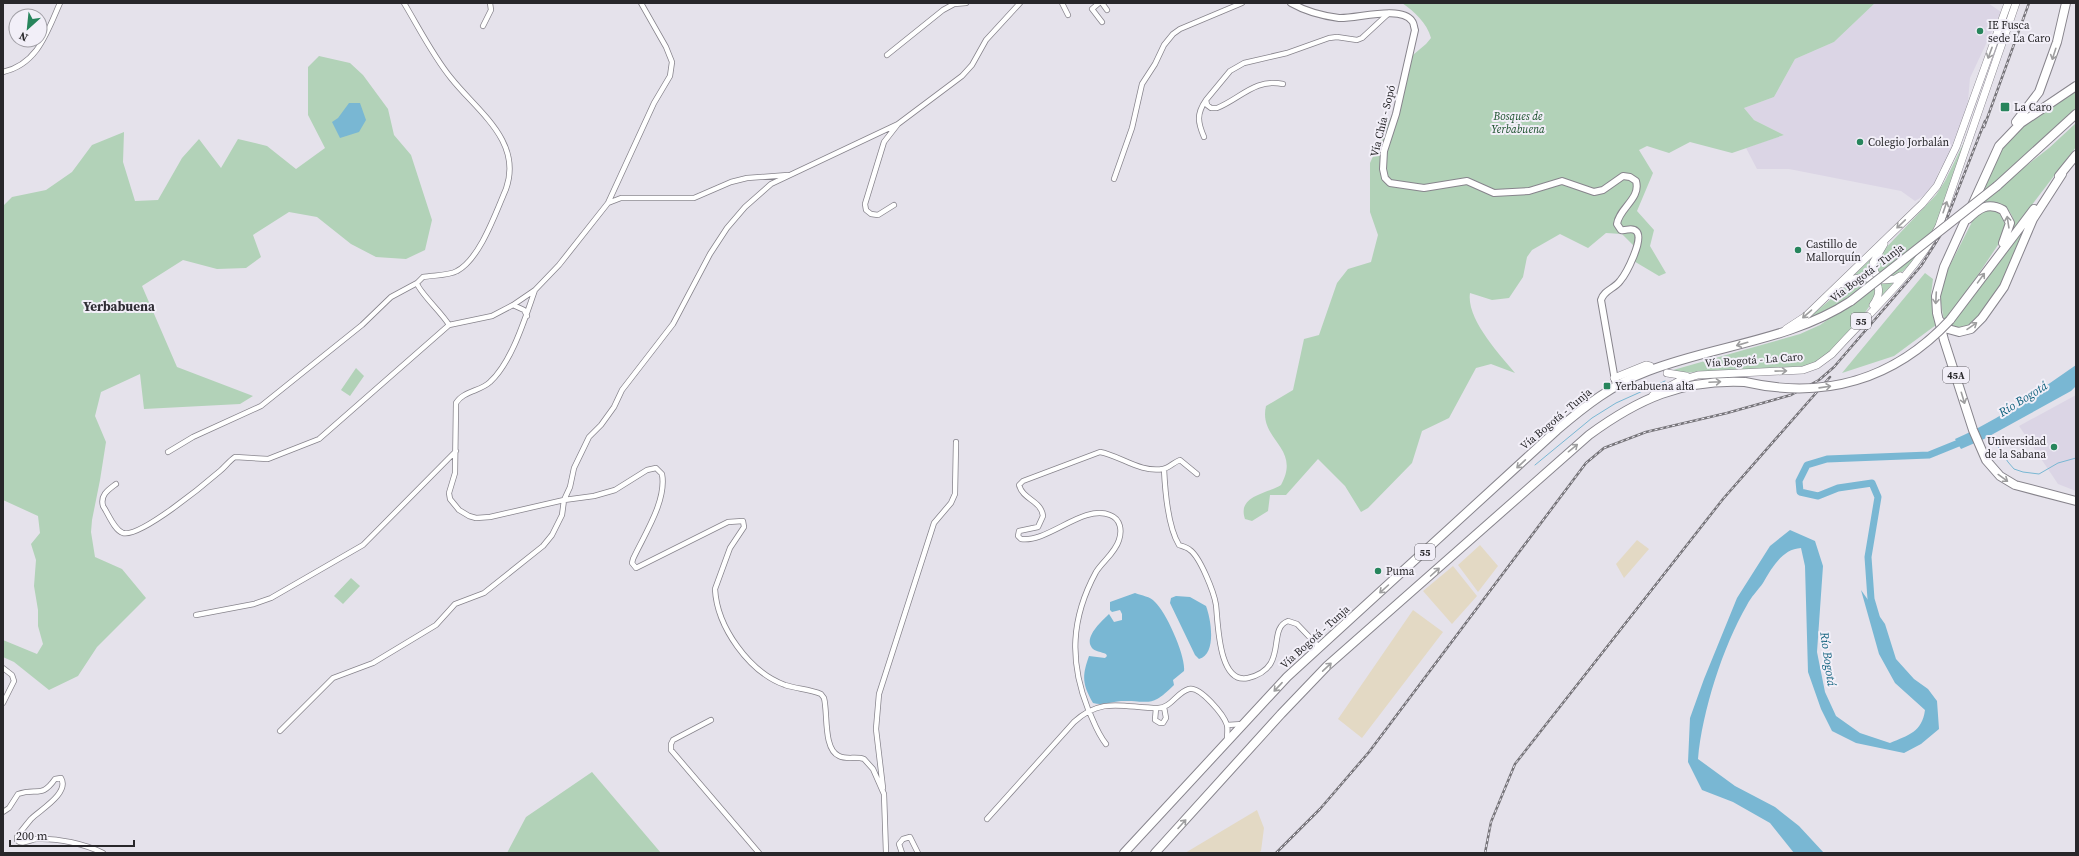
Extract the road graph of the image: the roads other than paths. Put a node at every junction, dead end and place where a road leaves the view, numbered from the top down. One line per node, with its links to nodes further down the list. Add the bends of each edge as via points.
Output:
1 (60, 3): 20 (street, via 36,53 24,64)
2 (404, 3): 40 (street, via 450,77 485,115 505,143 510,161 506,189 479,247 455,272 423,277)
3 (490, 3): 18 (street, via 491,10)
4 (641, 3): 34 (street, via 666,47 672,68)
5 (966, 3): 19 (street, via 954,4 943,10)
6 (1020, 3): 26 (street, via 986,40 972,65 962,76)
7 (1062, 3): 16 (street)
8 (1100, 3): 14 (street); 17 (street, via 1092,9)
9 (1242, 3): 32 (street, via 1180,29 1164,45 1142,84 1132,128)
10 (1292, 3): 15 (street, Vía Chía - Sopó, via 1303,9 1340,18)
11 (2008, 3): 37 (main road, 55, one-way to 37, via 1962,131 1944,173 1930,194)
12 (2016, 3): 39 (main road, Vía Bogotá - La Caro / 55, one-way to 12, via 1927,248 1939,226)
13 (2066, 3): 28 (highway, one-way to 28, via 2058,42 2039,92)
14 (1106, 10)
15 (1389, 13): 23 (street, via 1357,40 1328,38 1287,53 1244,62 1230,71); 52 (street, Vía Chía - Sopó, via 1403,15 1412,21 1415,30 1396,114 1384,151 1382,169 1390,183 1424,188 1467,181 1494,193 1529,191 1562,181 1594,192 1603,190 1623,176 1630,177 1636,182 1637,191 1619,216 1617,224 1621,230 1636,231 1639,242 1623,277 1601,300)
16 (1068, 15)
17 (1102, 22)
18 (483, 26)
19 (888, 55)
20 (3, 72)
21 (1283, 84): 23 (street, via 1262,84 1216,108 1207,105)
22 (2076, 86): 28 (highway, 45A, via 2021,123)
23 (1206, 100): 27 (street, via 1198,119)
24 (2076, 114): 33 (highway, Vía Bogotá - Tunja / 55)
25 (2076, 122): 33 (highway, 55)
26 (898, 124): 30 (street); 35 (street, via 884,142 865,204 866,210 878,215)
27 (1204, 137)
28 (1999, 146): 36 (highway, 45A)
29 (2076, 155): 31 (highway, 55)
30 (790, 174): 34 (street, via 731,182 694,198 621,198); 60 (street, via 759,194 727,228 710,254 673,324 622,390 614,407 590,438 574,468)
31 (2062, 174): 38 (highway, 55); 45 (highway, one-way to 31, via 1948,329 1959,332 1971,329 1982,318 2004,288 2033,219)
32 (1114, 179)
33 (1997, 186): 47 (highway, Vía Bogotá - Tunja / 55, bridge, via 1851,301 1824,317)
34 (608, 203): 41 (street, via 559,265)
35 (894, 205)
36 (1965, 223): 38 (highway, one-way to 36, via 2010,228 2006,213 1997,207 1984,207); 45 (highway, 45A, one-way to 45, via 1939,278 1936,296)
37 (1890, 235): 39 (main road, via 1875,258 1875,273 1883,280 1889,281); 42 (main road, 55)
38 (1996, 258): 53 (highway, 55, one-way to 38, bridge, via 1663,392 1717,381 1793,389 1825,388 1856,381 1886,369 1914,353 1950,320)
39 (1911, 267): 48 (main road, Vía Bogotá - La Caro / 55)
40 (418, 283): 46 (street, via 420,290 436,306); 55 (street, via 391,297 362,325 262,406 194,437)
41 (535, 290): 43 (street); 44 (street)
42 (1829, 293): 47 (main road, 55, one-way to 47, via 1806,316); 48 (main road, via 1856,277 1870,278 1876,284 1876,300)
43 (513, 305): 44 (street, via 524,310); 46 (street, via 492,316)
44 (527, 316): 56 (street, via 512,350 494,378 482,389 460,398 456,403)
45 (1939, 321): 61 (highway, 45A, one-way to 61, via 1973,430 1990,465 2010,482)
46 (449, 325): 59 (street, via 320,439 268,459 235,457 153,522 134,532 123,533 103,506 105,491)
47 (1779, 333): 52 (highway, Vía Bogotá - Tunja / 55, one-way to 52, via 1664,365)
48 (1849, 334): 51 (main road, Vía Bogotá - La Caro / 55, one-way to 48, via 1803,370 1823,361)
49 (1650, 366): 52 (main road, via 1646,365)
50 (1667, 373): 51 (main road, via 1679,376)
51 (1704, 374): 53 (main road, Vía Bogotá - La Caro / 55, via 1681,380)
52 (1615, 382): 63 (highway, Vía Bogotá - Tunja / 55, one-way to 63, via 1563,425)
53 (1638, 404): 84 (highway, 55, one-way to 53, via 1327,666 1564,455 1608,421)
54 (956, 442): 75 (street, via 955,494 951,503 934,523 879,694 876,729)
55 (168, 452)
56 (456, 452): 60 (street, via 450,499 452,504 469,516 490,517); 62 (street, via 363,545 271,598 254,604)
57 (1164, 469): 58 (street, via 1180,460); 63 (street, via 1174,535 1179,545 1191,550 1196,556 1210,587 1215,604 1221,652 1231,672 1242,679 1255,676 1270,666 1276,652 1278,632 1288,621 1297,624); 68 (street, via 1138,467 1108,453 1100,452 1023,480 1019,485 1026,496 1039,505 1043,516 1038,527 1019,531 1018,536 1021,538 1035,537 1075,519 1095,515 1110,515 1120,525 1119,541 1096,572 1089,587 1075,635 1078,680)
58 (1196, 474)
59 (116, 484)
60 (564, 500): 72 (street, via 562,515 552,536 543,546 484,593 456,604 436,626 373,663 332,678); 75 (street, via 615,490 647,470 660,470 663,478 658,504 632,564 636,568 724,524 734,520 743,521 744,527 730,548 715,589 730,633 743,654 766,675 784,684 821,694 825,703 832,750 840,757 864,758)
61 (2076, 502)
62 (196, 615)
63 (1319, 647): 71 (highway, Vía Bogotá - Tunja / 55, one-way to 71)
64 (3, 668): 65 (street, via 12,675 14,682)
65 (3, 703)
66 (1164, 707): 67 (street); 67 (street, via 1166,718 1163,723 1155,720); 70 (street, via 1186,690 1196,689 1206,696)
67 (1156, 708): 68 (street, via 1125,704)
68 (1089, 710): 74 (street, via 1094,725); 77 (street, via 1074,722)
69 (710, 720): 79 (street, via 673,740 671,750)
70 (1227, 724): 71 (street); 73 (street)
71 (1243, 724): 73 (highway, Vía Bogotá - Tunja / 55)
72 (280, 731)
73 (1227, 742): 83 (highway, Vía Bogotá - Tunja / 55)
74 (1106, 744)
75 (884, 794): 80 (street)
76 (3, 812): 78 (street, via 9,808 18,794 48,789 55,779 61,778 63,784 58,796 31,819 17,840 22,842 37,839 66,843)
77 (987, 818)
78 (103, 853)
79 (759, 853)
80 (886, 853)
81 (902, 853): 82 (street, via 900,844 910,837)
82 (918, 853)
83 (1124, 853)
84 (1156, 853)

